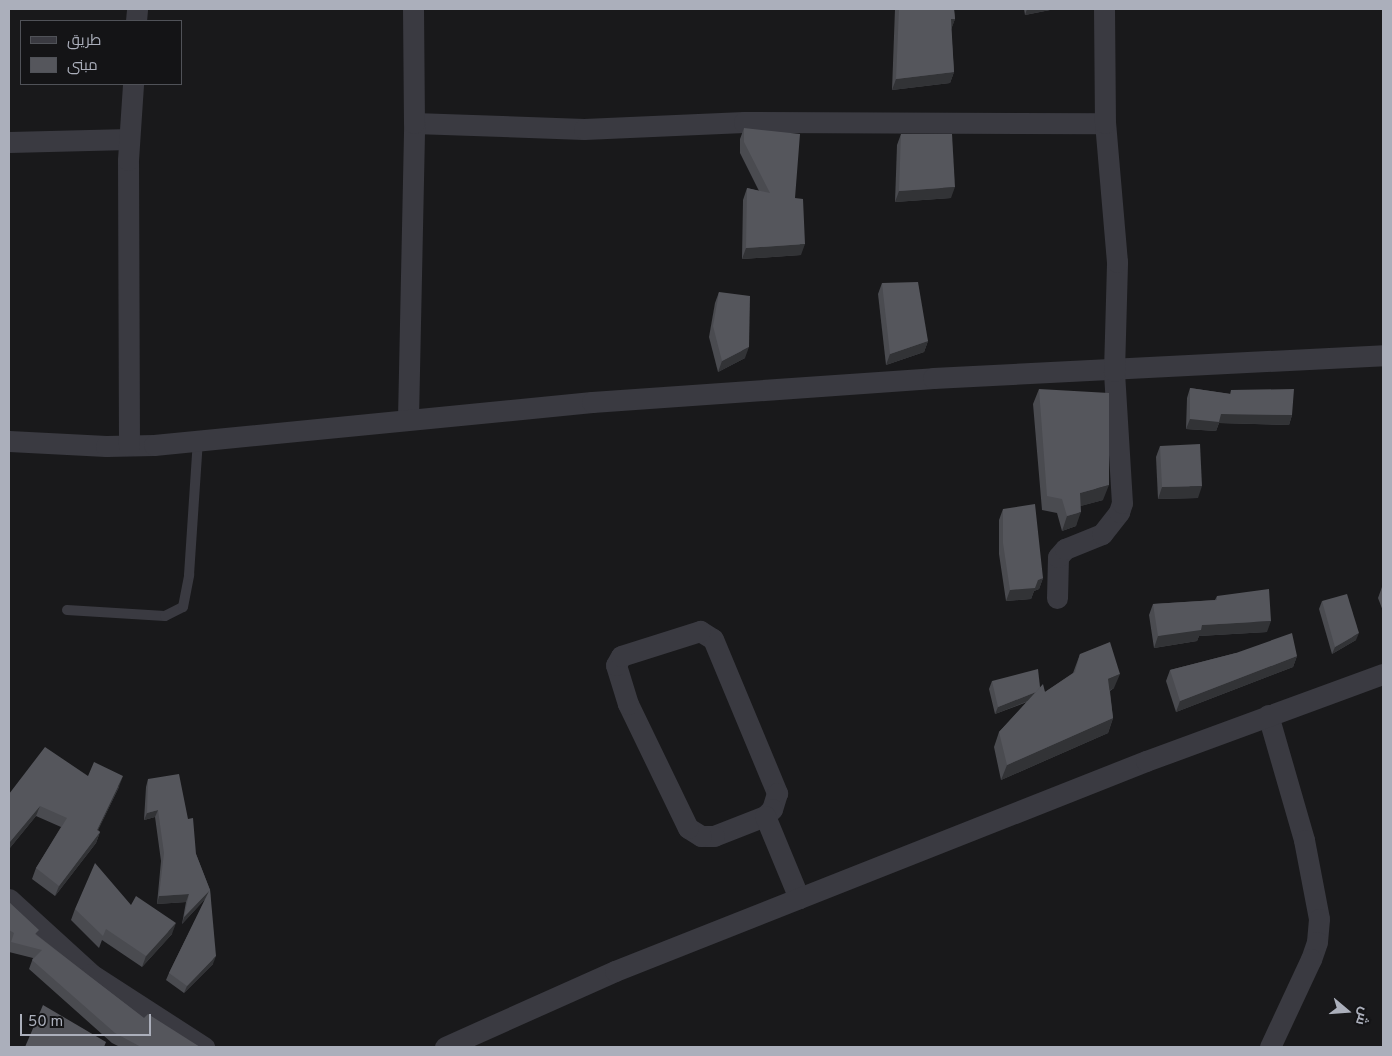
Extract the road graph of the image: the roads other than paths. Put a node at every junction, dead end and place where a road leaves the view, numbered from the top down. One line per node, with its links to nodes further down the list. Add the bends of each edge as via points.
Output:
1 (413, 9): 4 (street)
2 (1104, 9): 5 (street)
3 (133, 85): 6 (street)
4 (414, 123): 5 (street, via 584,129 744,122); 10 (street)
5 (1105, 123): 9 (street, via 1117,262)
6 (129, 139): 7 (street); 13 (street)
7 (9, 142)
8 (1383, 355): 9 (street)
9 (1114, 371): 10 (street, via 933,378); 14 (street, via 1122,503 1102,534 1065,549 1058,557)
10 (408, 418): 12 (street)
11 (9, 441): 13 (street)
12 (198, 441): 13 (street); 15 (lane, via 189,575 183,607 165,616)
13 (129, 445)
14 (1057, 598)
15 (67, 610)
16 (1383, 674): 17 (street)
17 (1268, 715): 19 (street); 23 (street, via 1304,840 1319,918 1317,942 1311,959)
18 (765, 816): 18 (street, via 714,836 690,832 622,689 616,665 621,656 700,631 713,639 777,793 772,809); 19 (street)
19 (799, 898): 22 (street, via 615,971)
20 (9, 899): 21 (street, via 92,974)
21 (204, 1047)
22 (446, 1047)
23 (1270, 1047)

